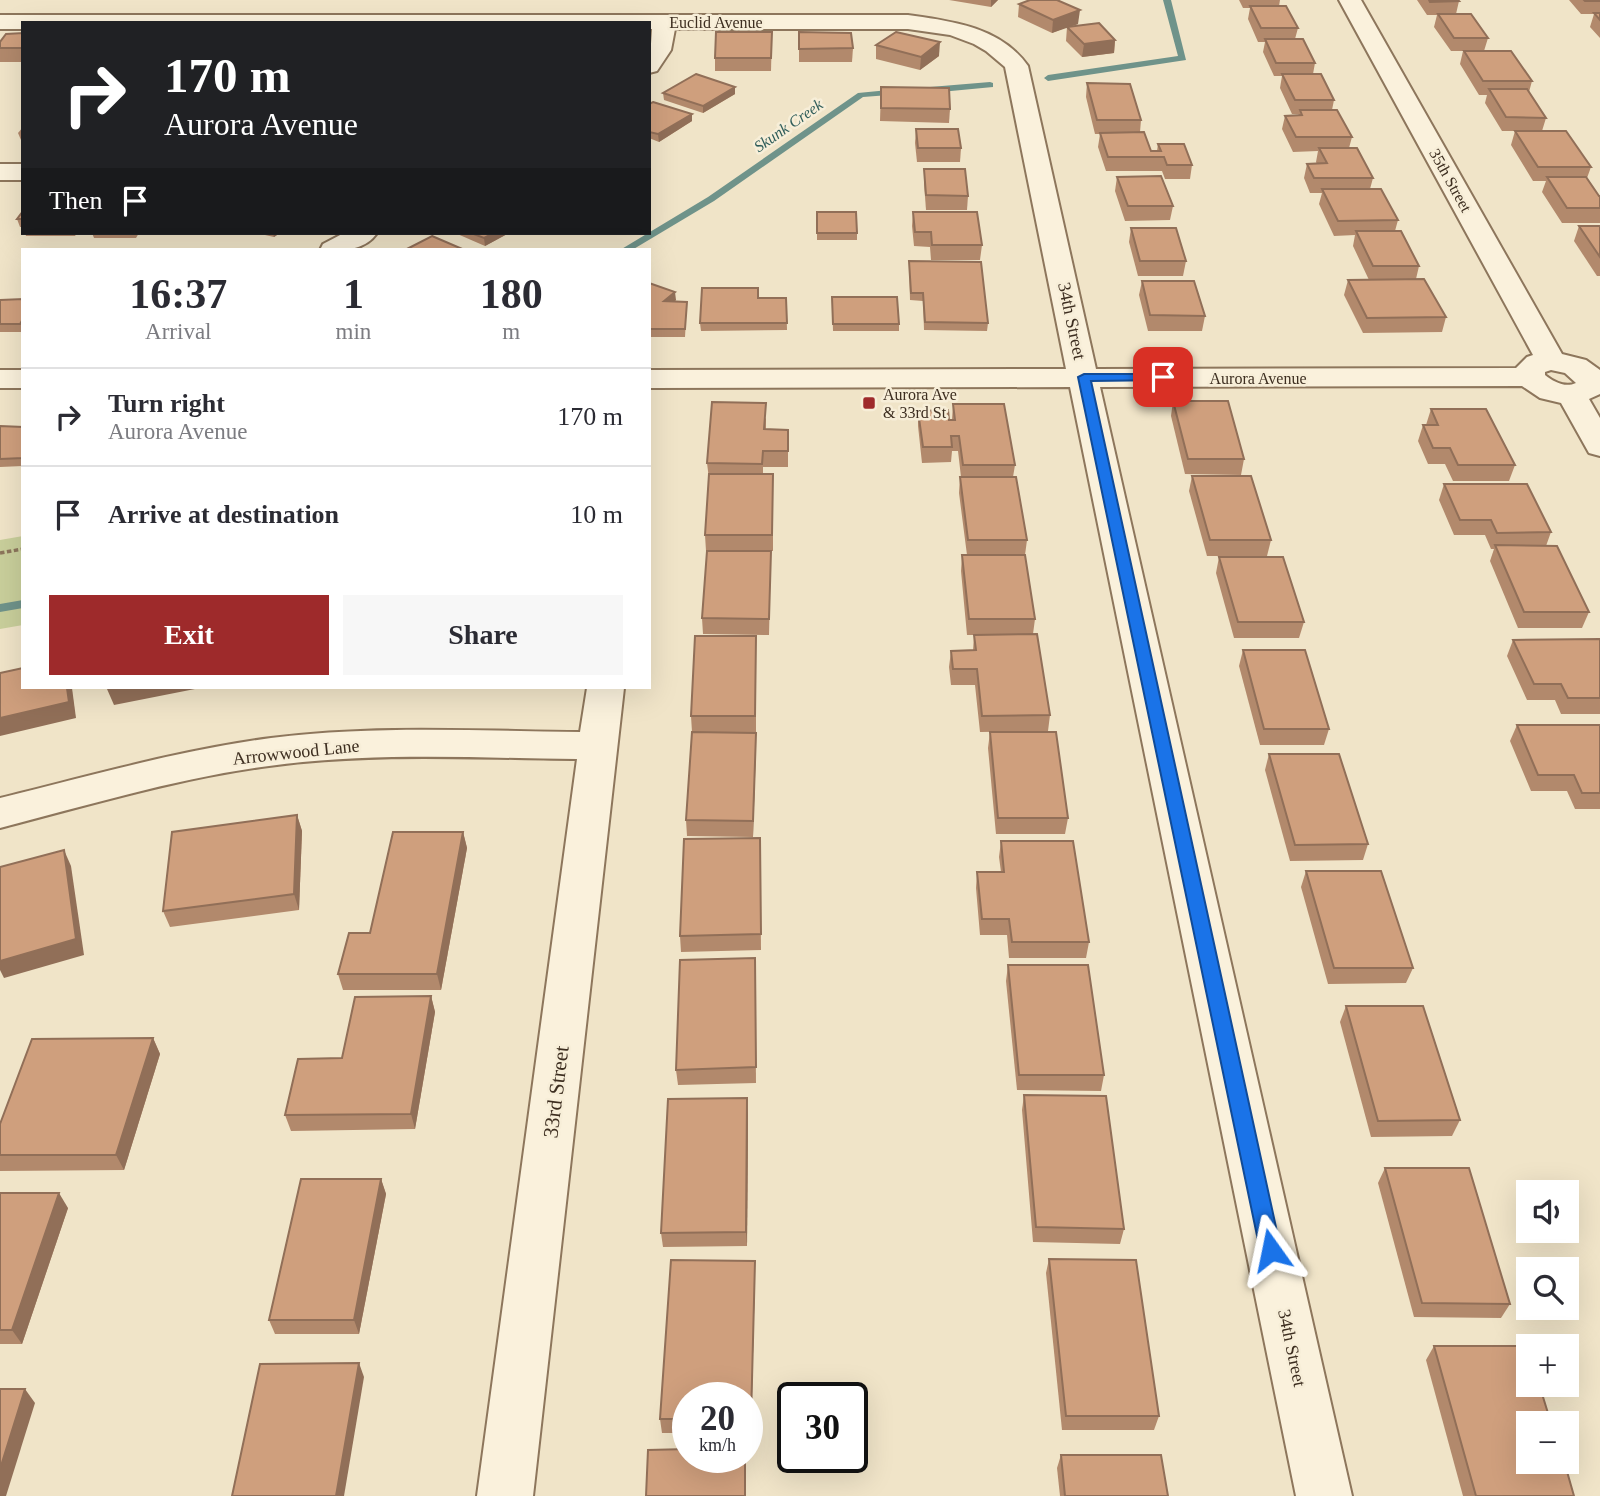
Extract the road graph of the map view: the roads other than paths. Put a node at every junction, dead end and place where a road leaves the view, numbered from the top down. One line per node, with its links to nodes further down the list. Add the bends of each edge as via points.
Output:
1 (1350, 0): 12 (street, 35th Street)
2 (651, 21): 3 (street, Euclid Avenue)
3 (664, 21): 6 (street, Euclid Avenue, via 908,22); 7 (street, via 662,46)
4 (0, 22): 5 (street, Euclid Avenue)
5 (21, 22)
6 (969, 34): 13 (street, 34th Street, via 993,44 1016,66)
7 (651, 64)
8 (0, 172): 9 (street)
9 (21, 172)
10 (360, 235): 11 (street)
11 (337, 248)
12 (1541, 369): 13 (street, Aurora Avenue); 17 (street, Aurora Avenue, via 1575,366)
13 (1084, 377): 16 (street, Aurora Avenue); 23 (street, 34th Street)
14 (0, 379): 15 (street)
15 (21, 379)
16 (651, 379)
17 (1587, 383): 18 (street)
18 (1600, 446)
19 (605, 689): 20 (street, 33rd Street)
20 (599, 746): 21 (street, Arrowwood Lane, via 418,744 271,752 197,763); 22 (street, 33rd Street)
21 (0, 813)
22 (505, 1496)
23 (1324, 1496)

